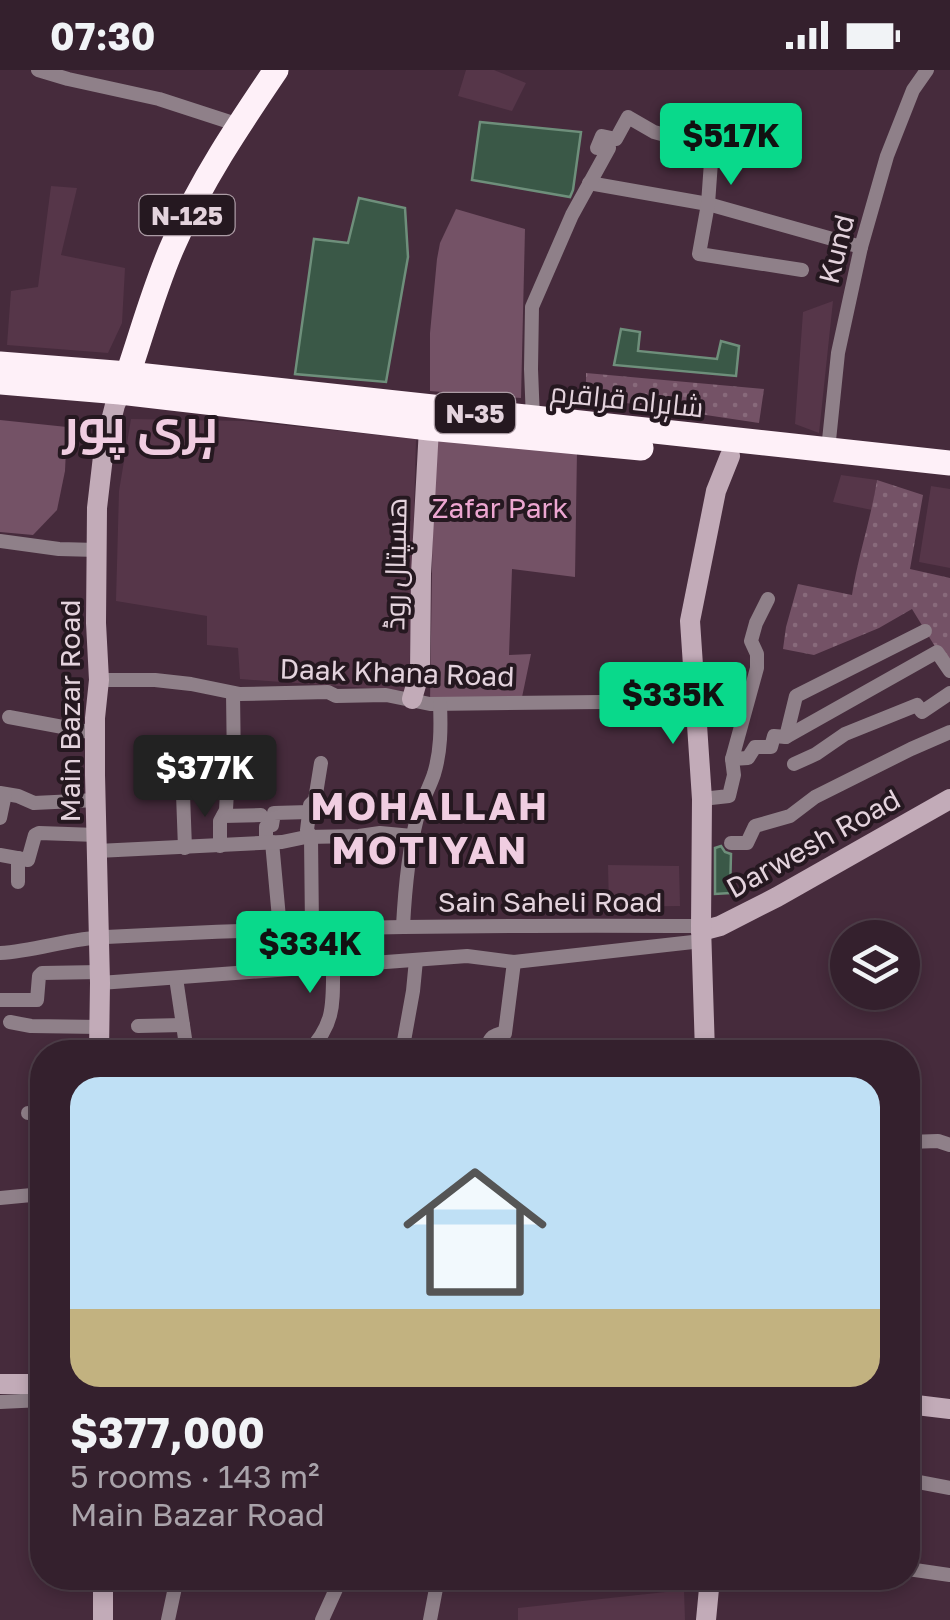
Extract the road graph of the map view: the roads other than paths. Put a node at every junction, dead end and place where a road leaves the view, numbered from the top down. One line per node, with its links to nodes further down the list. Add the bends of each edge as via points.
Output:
1 (38, 70): 4 (street)
2 (276, 70): 4 (highway, N-125)
3 (926, 70): 7 (street, Kund, via 887,156)
4 (239, 125): 11 (highway, N-125, via 174,242)
5 (589, 183): 6 (street); 6 (street, via 610,148 597,148 602,136 616,139 628,117 654,132 712,148); 12 (street, via 532,307)
6 (708, 204): 7 (street); 8 (street, via 699,254)
7 (861, 246): 14 (street, Kund, via 838,353)
8 (802, 270)
9 (0, 364): 11 (highway, شاہراہ قراقرم / N-35)
10 (0, 382): 11 (highway, شاہراہ قراقرم / N-35)
11 (124, 383): 12 (highway, شاہراہ قراقرم / N-35); 13 (highway, شاہراہ قراقرم / N-35, via 289,414); 19 (main road, Main Bazar Road, via 101,467)
12 (534, 420): 14 (highway, شاہراہ قراقرم / N-35)
13 (428, 428): 15 (highway, شاہراہ قراقرم / N-35); 26 (main road, ھسپتال روڈ, via 420,671)
14 (828, 450): 16 (highway, شاہراہ قراقرم / N-35)
15 (730, 456): 17 (highway, شاہراہ قراقرم / N-35); 27 (main road, via 716,491 690,621)
16 (950, 463)
17 (950, 476)
18 (0, 541): 19 (street)
19 (96, 550): 23 (main road, Main Bazar Road)
20 (768, 599): 33 (street, via 751,641 757,668)
21 (925, 631): 32 (street, via 796,696)
22 (950, 672): 32 (street, via 936,652)
23 (100, 680): 24 (street, Daak Khana Road, via 155,680); 31 (main road, Main Bazar Road)
24 (232, 693): 26 (street, Daak Khana Road); 43 (street, via 234,768)
25 (950, 693): 35 (street, via 922,712 917,705 844,734)
26 (412, 699): 28 (street, Daak Khana Road)
27 (694, 701): 28 (street, Daak Khana Road); 38 (main road)
28 (440, 704): 46 (street, via 434,774)
29 (9, 717): 31 (street)
30 (950, 732): 49 (street, via 816,796 790,816 755,826 747,843)
31 (96, 733): 40 (main road, Main Bazar Road)
32 (786, 737): 33 (street, via 774,736 771,746)
33 (732, 759): 38 (street, via 729,796)
34 (321, 763): 41 (street)
35 (794, 764)
36 (2, 794): 40 (street, via 34,803); 44 (street)
37 (182, 794): 51 (street)
38 (702, 799): 58 (main road)
39 (950, 799): 58 (main road, Darwesh Road)
40 (96, 800): 48 (main road, Main Bazar Road)
41 (309, 812): 45 (street); 47 (street, via 273,814 266,827)
42 (262, 815): 43 (street)
43 (222, 816): 50 (street)
44 (0, 818)
45 (311, 836): 46 (street); 47 (street); 56 (street)
46 (412, 836): 55 (street)
47 (269, 842): 50 (street); 57 (street)
48 (97, 843): 51 (street); 53 (street, via 37,833 30,858); 59 (main road, Main Bazar Road)
49 (731, 843)
50 (220, 846): 51 (street)
51 (185, 848)
52 (0, 855): 53 (street)
53 (18, 858): 54 (street)
54 (18, 882)
55 (403, 926): 56 (street, Sain Saheli Road); 58 (street, Sain Saheli Road)
56 (312, 928): 57 (street, Sain Saheli Road)
57 (280, 929): 59 (street, Sain Saheli Road)
58 (701, 933): 62 (street, Sain Saheli Road); 76 (main road)
59 (99, 937): 60 (street, Sain Saheli Road); 64 (main road, Main Bazar Road)
60 (0, 953)
61 (416, 960): 62 (street, Sain Saheli Road, via 467,956); 63 (street, Sain Saheli Road); 74 (street)
62 (514, 962): 75 (street, via 505,1033)
63 (333, 966): 65 (street, Sain Saheli Road); 73 (street, via 327,1030)
64 (100, 978): 65 (street, Sain Saheli Road); 66 (street, Sain Saheli Road, via 42,974 37,1000); 70 (main road, Main Bazar Road)
65 (176, 978): 68 (street)
66 (0, 1000)
67 (10, 1022): 70 (street)
68 (183, 1025): 69 (street); 72 (street)
69 (138, 1026)
70 (99, 1028): 71 (main road, Main Bazar Road)
71 (99, 1040)
72 (185, 1040)
73 (318, 1040)
74 (404, 1040)
75 (489, 1040)
76 (705, 1040)
77 (920, 1142): 78 (street)
78 (950, 1145)
79 (30, 1195): 80 (street)
80 (0, 1198)
81 (0, 1384): 82 (main road)
82 (30, 1384)
83 (30, 1401): 84 (street)
84 (0, 1402)
85 (920, 1405): 86 (main road)
86 (950, 1408)
87 (920, 1482): 88 (street)
88 (950, 1488)
89 (920, 1570): 90 (street)
90 (950, 1575)
91 (103, 1590): 96 (main road)
92 (174, 1590): 97 (street)
93 (336, 1590): 98 (street)
94 (436, 1590): 99 (street)
95 (709, 1590): 100 (main road)
96 (103, 1620)
97 (168, 1620)
98 (322, 1620)
99 (430, 1620)
100 (706, 1620)

